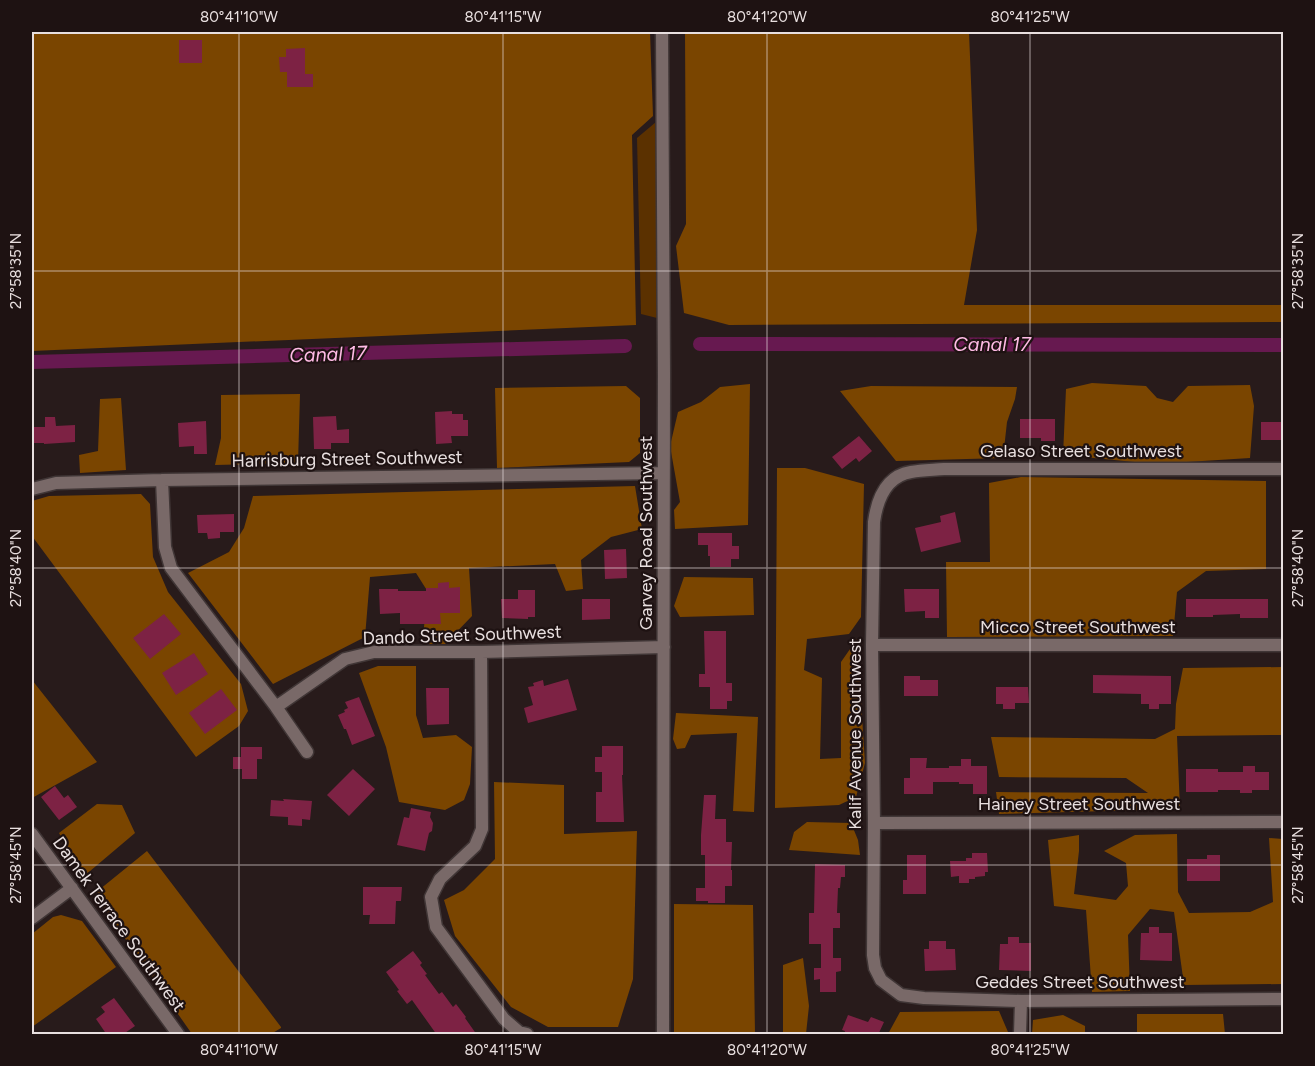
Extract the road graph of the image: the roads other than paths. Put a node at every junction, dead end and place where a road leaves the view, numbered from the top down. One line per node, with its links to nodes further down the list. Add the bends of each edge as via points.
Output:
1 (662, 32): 3 (street, Garvey Road Southwest)
2 (1284, 468): 6 (street, Gelaso Street Southwest, via 944,469 909,472)
3 (663, 473): 4 (street, Harrisburg Street Southwest); 9 (street, Garvey Road Southwest)
4 (162, 480): 5 (street, Harrisburg Street Southwest, via 56,483); 11 (street, via 165,547 171,568)
5 (32, 489)
6 (884, 489): 7 (street, Kalif Avenue Southwest, via 874,522)
7 (872, 645): 8 (street, Micco Street Southwest); 14 (street, Kalif Avenue Southwest)
8 (1284, 645)
9 (664, 647): 10 (street, Dando Street Southwest); 23 (street, Garvey Road Southwest)
10 (481, 652): 11 (street, Dando Street Southwest, via 374,652 345,659); 22 (street, via 482,830 475,846 440,879 431,897 436,927 504,1019)
11 (276, 707): 12 (street)
12 (307, 752)
13 (1284, 822): 14 (street, Hainey Street Southwest)
14 (874, 823): 18 (street, Kalif Avenue Southwest, via 873,956)
15 (32, 834): 16 (street, Damek Terrace Southwest)
16 (72, 888): 17 (street); 21 (street, Damek Terrace Southwest)
17 (32, 918)
18 (881, 980): 20 (street, Geddes Street Southwest, via 901,995)
19 (1284, 999): 20 (street, Geddes Street Southwest)
20 (1021, 1000): 24 (street)
21 (174, 1033)
22 (527, 1035)
23 (663, 1035)
24 (1020, 1035)

